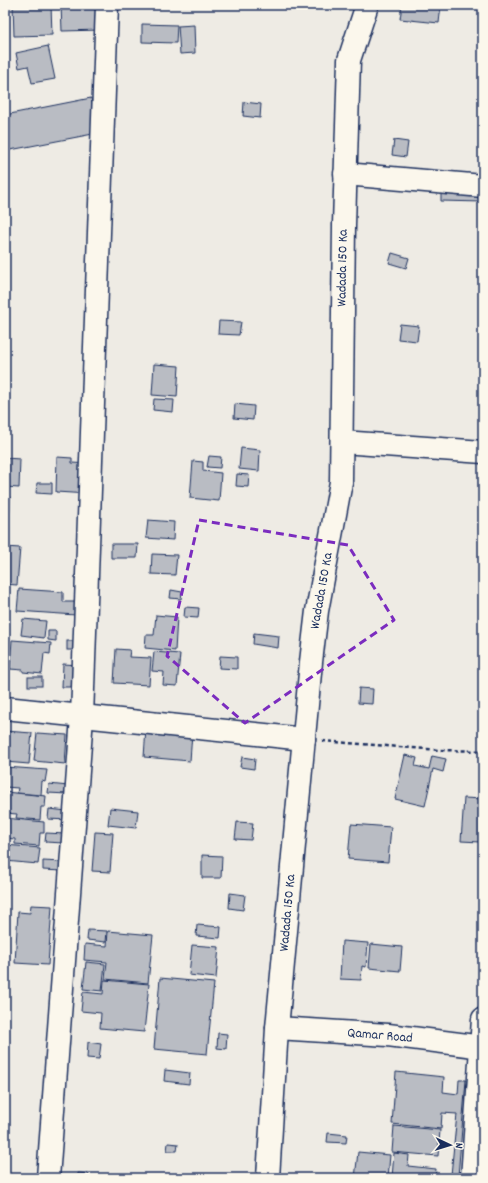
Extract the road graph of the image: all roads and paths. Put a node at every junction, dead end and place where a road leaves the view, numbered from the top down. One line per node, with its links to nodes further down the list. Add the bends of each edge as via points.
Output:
1 (107, 5): 8 (street)
2 (366, 5): 3 (street, Wadada 150 Ka, via 349,60)
3 (345, 174): 4 (street); 5 (street, Wadada 150 Ka)
4 (483, 186)
5 (342, 442): 6 (street); 9 (street, Wadada 150 Ka, via 341,482 317,611)
6 (483, 452)
7 (5, 708): 8 (street)
8 (82, 717): 9 (street); 14 (street)
9 (304, 739): 10 (path); 12 (street, Wadada 150 Ka)
10 (483, 751)
11 (483, 1020): 13 (street)
12 (277, 1028): 13 (street, Qamar Road, via 388,1035); 15 (street, Wadada 150 Ka)
13 (482, 1047): 16 (street)
14 (48, 1178)
15 (268, 1178)
16 (472, 1178)

